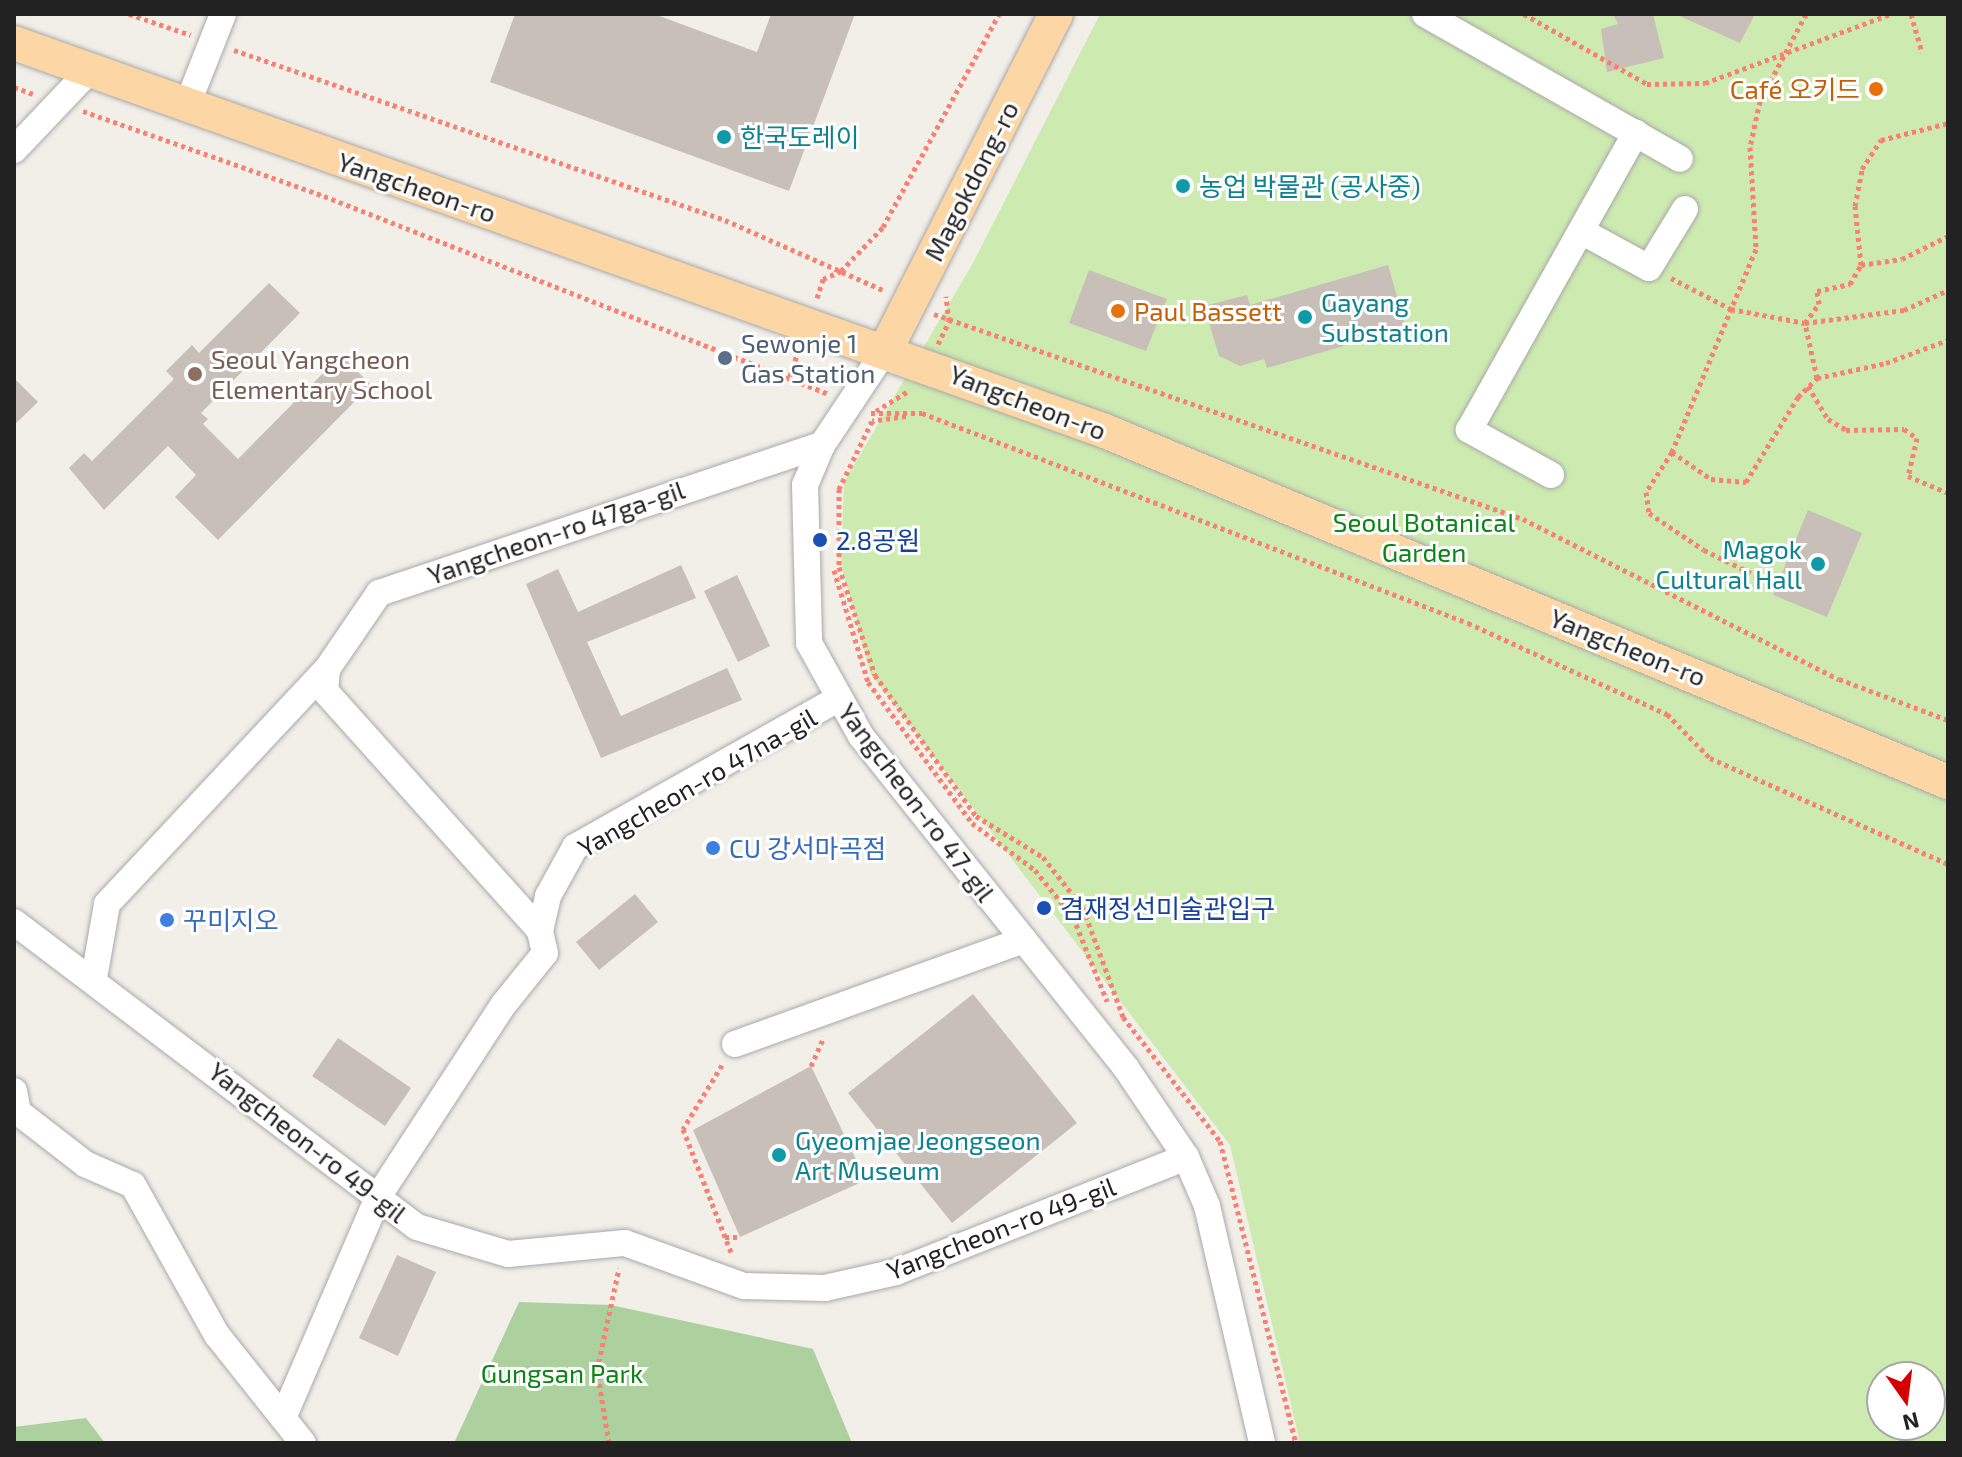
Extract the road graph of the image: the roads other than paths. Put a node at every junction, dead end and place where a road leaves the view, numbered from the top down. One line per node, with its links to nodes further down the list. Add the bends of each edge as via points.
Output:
1 (223, 14): 6 (street)
2 (1056, 14): 12 (main road, Magokdong-ro)
3 (1425, 14): 7 (street)
4 (14, 43): 5 (main road, Yangcheon-ro)
5 (89, 71): 6 (main road, Yangcheon-ro); 8 (street)
6 (186, 108): 12 (main road, Yangcheon-ro)
7 (1636, 133): 9 (street); 11 (street)
8 (14, 150)
9 (1680, 159)
10 (1685, 209): 11 (street, via 1649,268)
11 (1581, 231): 14 (street, via 1469,430)
12 (886, 349): 13 (street, Yangcheon-ro 47-gil, via 860,408); 17 (main road, Yangcheon-ro, via 1105,431)
13 (822, 445): 15 (street, Yangcheon-ro 47ga-gil, via 379,593); 16 (street, Yangcheon-ro 47-gil, via 805,485 809,643)
14 (1551, 475)
15 (327, 669): 19 (street, via 325,691); 21 (street, Yangcheon-ro 47ga-gil, via 107,904)
16 (838, 699): 19 (street, Yangcheon-ro 47na-gil, via 575,847 548,896); 20 (street, Yangcheon-ro 47-gil, via 861,736)
17 (1948, 782)
18 (14, 922): 21 (street, Yangcheon-ro 49-gil)
19 (540, 931): 25 (street, Yangcheon-ro 47na-gil, via 545,953 504,1004)
20 (1024, 940): 22 (street); 24 (street, Yangcheon-ro 47-gil, via 1126,1068)
21 (94, 978): 25 (street, Yangcheon-ro 49-gil)
22 (735, 1044)
23 (14, 1091): 26 (street, via 18,1112 85,1164 133,1185 217,1335)
24 (1186, 1157): 25 (street, Yangcheon-ro 49-gil, via 896,1272 825,1288 744,1286 625,1243 508,1254 417,1227); 28 (street, Yangcheon-ro 47-gil, via 1207,1206)
25 (378, 1197): 26 (street, Yangcheon-ro 47na-gil)
26 (283, 1418): 27 (street)
27 (303, 1443)
28 (1262, 1443)

